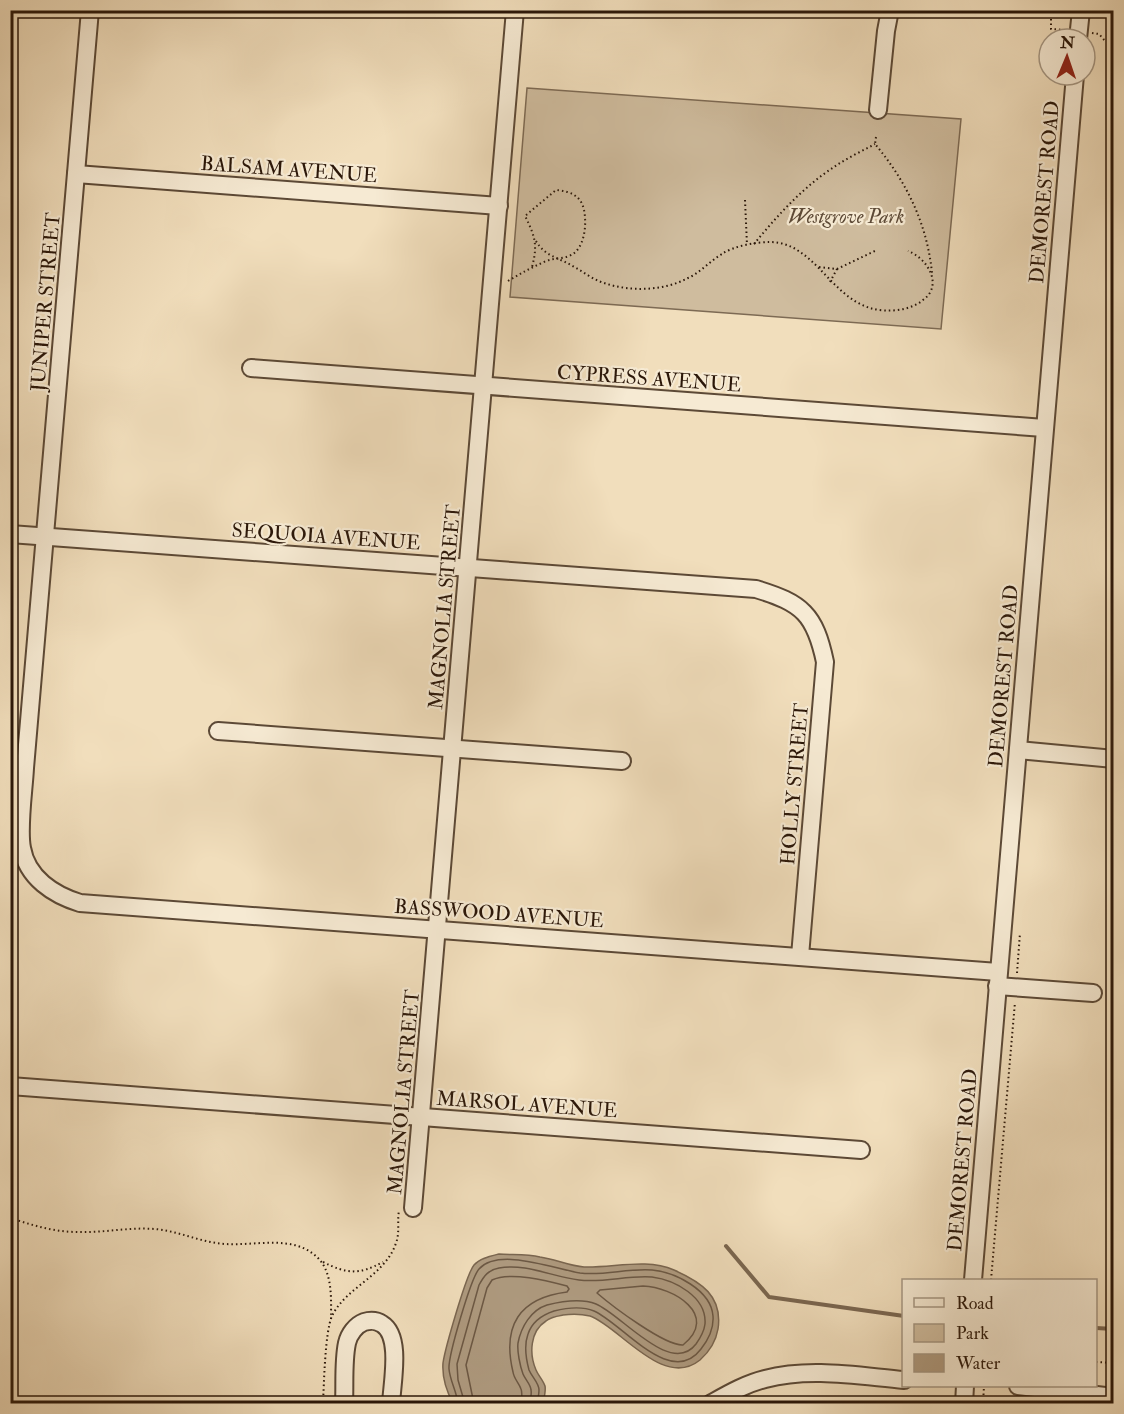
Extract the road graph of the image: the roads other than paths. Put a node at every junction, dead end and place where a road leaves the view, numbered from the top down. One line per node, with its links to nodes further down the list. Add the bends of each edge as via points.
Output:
1 (90, 10): 8 (street, JUNIPER STREET)
2 (515, 10): 9 (street, MAGNOLIA STREET)
3 (890, 10): 7 (street)
4 (1081, 10): 5 (street)
5 (1079, 27)
6 (1074, 87): 12 (street, DEMOREST ROAD)
7 (878, 110)
8 (76, 174): 9 (street, BALSAM AVENUE); 14 (street, JUNIPER STREET)
9 (499, 207): 11 (street, MAGNOLIA STREET)
10 (250, 368): 11 (street, CYPRESS AVENUE)
11 (483, 387): 12 (street, CYPRESS AVENUE); 15 (street, MAGNOLIA STREET)
12 (1044, 428): 19 (street, DEMOREST ROAD)
13 (10, 534): 14 (street, SEQUOIA AVENUE)
14 (46, 537): 15 (street, SEQUOIA AVENUE); 22 (street, JUNIPER STREET, via 25,768)
15 (469, 568): 16 (street, SEQUOIA AVENUE, via 756,589 786,598); 18 (street, MAGNOLIA STREET)
16 (810, 618): 24 (street, HOLLY STREET, via 820,637 825,662)
17 (218, 731): 18 (street)
18 (453, 749): 21 (street); 23 (street, MAGNOLIA STREET)
19 (1018, 750): 20 (street); 25 (street, DEMOREST ROAD)
20 (1113, 759)
21 (622, 761)
22 (22, 848): 23 (street, BASSWOOD AVENUE, via 44,886 80,903)
23 (438, 930): 24 (street, BASSWOOD AVENUE); 28 (street, MAGNOLIA STREET)
24 (800, 956): 25 (street, BASSWOOD AVENUE)
25 (998, 979): 26 (street, BASSWOOD AVENUE, via 1016,987); 31 (street, DEMOREST ROAD)
26 (1093, 993)
27 (10, 1086): 28 (street, MARSOL AVENUE)
28 (420, 1117): 29 (street, MARSOL AVENUE); 30 (street, MAGNOLIA STREET)
29 (861, 1150)
30 (413, 1208)
31 (974, 1279)
32 (902, 1380): 38 (street, via 797,1373 755,1382)
33 (964, 1387): 39 (street)
34 (1025, 1387): 35 (street)
35 (1103, 1398)
36 (344, 1404): 37 (street, via 347,1342 358,1324 368,1320 387,1326 392,1335)
37 (390, 1404)
38 (710, 1404)
39 (964, 1404)

